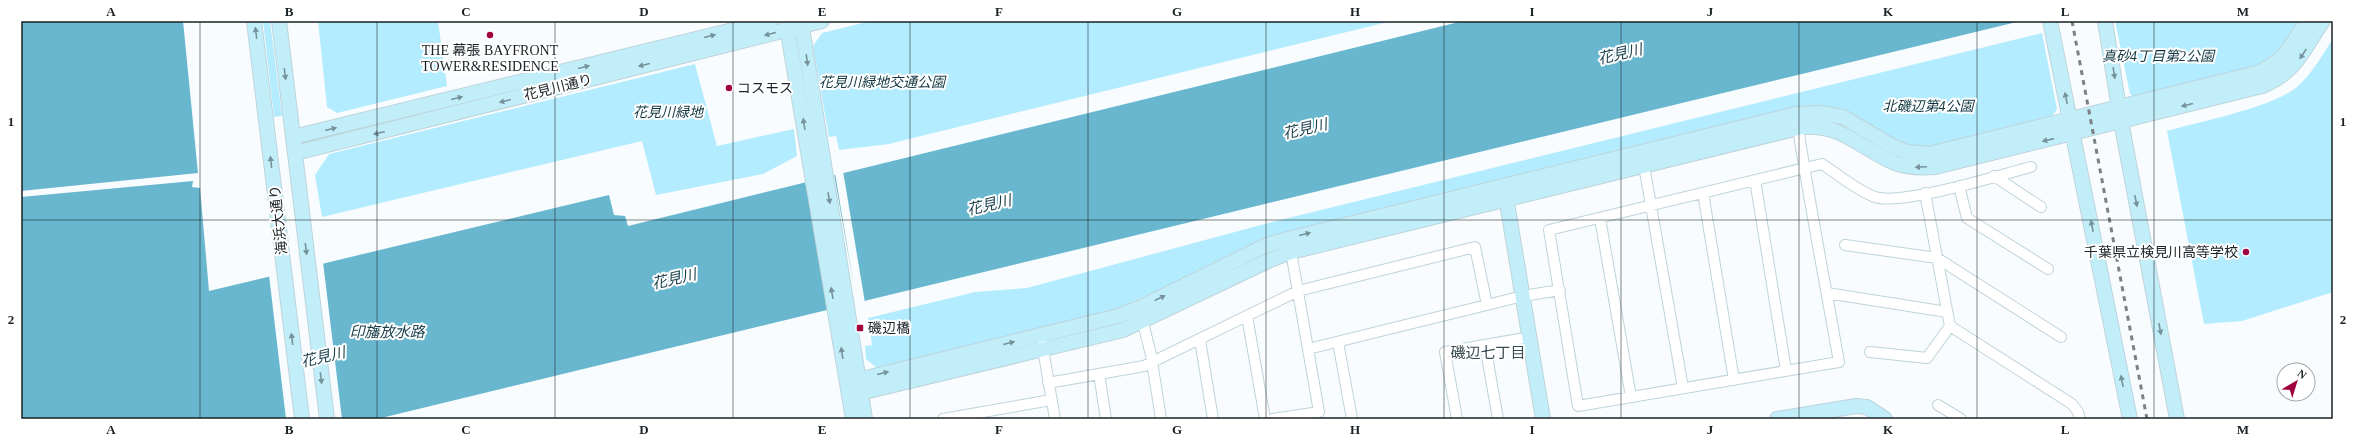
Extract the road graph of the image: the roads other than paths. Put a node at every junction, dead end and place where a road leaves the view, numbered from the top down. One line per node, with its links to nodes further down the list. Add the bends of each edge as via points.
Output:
1 (254, 21): 65 (street, 海浜大通り, one-way to 1)
2 (279, 21): 15 (street, 海浜大通り, one-way to 15)
3 (770, 21): 15 (street, 花見川通り, one-way to 3)
4 (822, 21): 8 (street, 花見川通り)
5 (2105, 21): 12 (street, one-way to 12)
6 (2307, 21): 12 (street, via 2287,54 2268,68)
7 (2323, 21): 12 (street, one-way to 12, via 2298,61 2275,81 2262,86)
8 (802, 23): 9 (street, 花見川通り); 18 (street, one-way to 18)
9 (787, 25): 16 (street, 花見川通り, one-way to 16); 18 (street, one-way to 9)
10 (2051, 28): 13 (street, one-way to 10)
11 (1796, 114): 13 (street, via 1820,112 1843,117 1892,146 1907,152 1929,154); 14 (street); 17 (street)
12 (2120, 114): 13 (street); 85 (street, one-way to 85)
13 (2072, 127): 14 (street, one-way to 14, via 1935,167 1915,168 1885,158 1840,131 1821,126); 84 (street, one-way to 13)
14 (1798, 128): 19 (street); 21 (street)
15 (293, 137): 16 (street, 海浜大通り)
16 (295, 153): 66 (street, 海浜大通り, one-way to 66)
17 (1641, 153): 19 (street); 24 (street)
18 (816, 161): 60 (street)
19 (1644, 167): 28 (street); 29 (street)
20 (2031, 167): 22 (street)
21 (1805, 168): 23 (street); 27 (street, via 1822,164 1865,192 1884,199); 38 (street)
22 (1994, 176): 25 (street); 30 (street)
23 (1755, 180): 26 (street); 56 (street)
24 (1504, 185): 28 (street); 32 (street, one-way to 24)
25 (1959, 186): 27 (street); 35 (street, via 1967,218)
26 (1703, 193): 29 (street); 58 (street)
27 (1925, 193): 34 (street)
28 (1507, 200): 32 (street); 39 (street)
29 (1652, 205): 31 (street); 61 (street)
30 (2041, 207)
31 (1600, 218): 36 (street, via 1549,230); 62 (street)
32 (1289, 245): 37 (street); 41 (street, one-way to 32, via 1267,245); 44 (street, via 1270,260)
33 (1845, 245): 34 (street)
34 (1937, 258): 42 (street); 48 (street)
35 (2048, 269)
36 (1560, 290): 39 (street); 62 (street, via 1578,406)
37 (1298, 291): 40 (street, via 1475,247); 43 (street); 52 (street)
38 (1827, 293): 42 (street); 56 (street, via 1838,362)
39 (1523, 296): 40 (street); 47 (street)
40 (1487, 305): 50 (street)
41 (1139, 308): 44 (street); 46 (street, via 1118,316)
42 (1948, 312): 45 (street)
43 (1247, 316): 49 (street); 74 (street)
44 (1143, 322): 53 (street, via 1123,330); 55 (street)
45 (1950, 326): 54 (street, via 1928,358); 83 (street, via 2072,404)
46 (1040, 335): 53 (street); 60 (street, one-way to 46)
47 (1530, 337): 51 (street); 79 (street)
48 (2061, 337)
49 (1200, 340): 55 (street); 73 (street)
50 (1338, 342): 52 (street); 76 (street)
51 (1485, 345): 77 (street, via 1445,352); 78 (street)
52 (1308, 349): 75 (street, via 1319,412)
53 (1043, 350): 59 (street); 60 (street)
54 (1870, 352)
55 (1152, 363): 57 (street); 72 (street)
56 (1786, 370): 58 (street)
57 (1099, 374): 59 (street); 71 (street)
58 (1734, 380): 61 (street)
59 (1048, 383): 63 (street)
60 (856, 387): 67 (street); 68 (street)
61 (1683, 388): 62 (street)
62 (1631, 397)
63 (1051, 400): 69 (street); 70 (street)
64 (1938, 405): 82 (street)
65 (302, 419)
66 (327, 419)
67 (854, 419)
68 (865, 419)
69 (944, 419)
70 (1054, 419)
71 (1106, 419)
72 (1161, 419)
73 (1213, 419)
74 (1265, 419)
75 (1273, 419)
76 (1352, 419)
77 (1457, 419)
78 (1498, 419)
79 (1544, 419)
80 (1777, 419): 81 (street, via 1856,406 1867,407)
81 (1885, 419)
82 (1961, 419)
83 (2080, 419)
84 (2130, 419)
85 (2178, 419)

